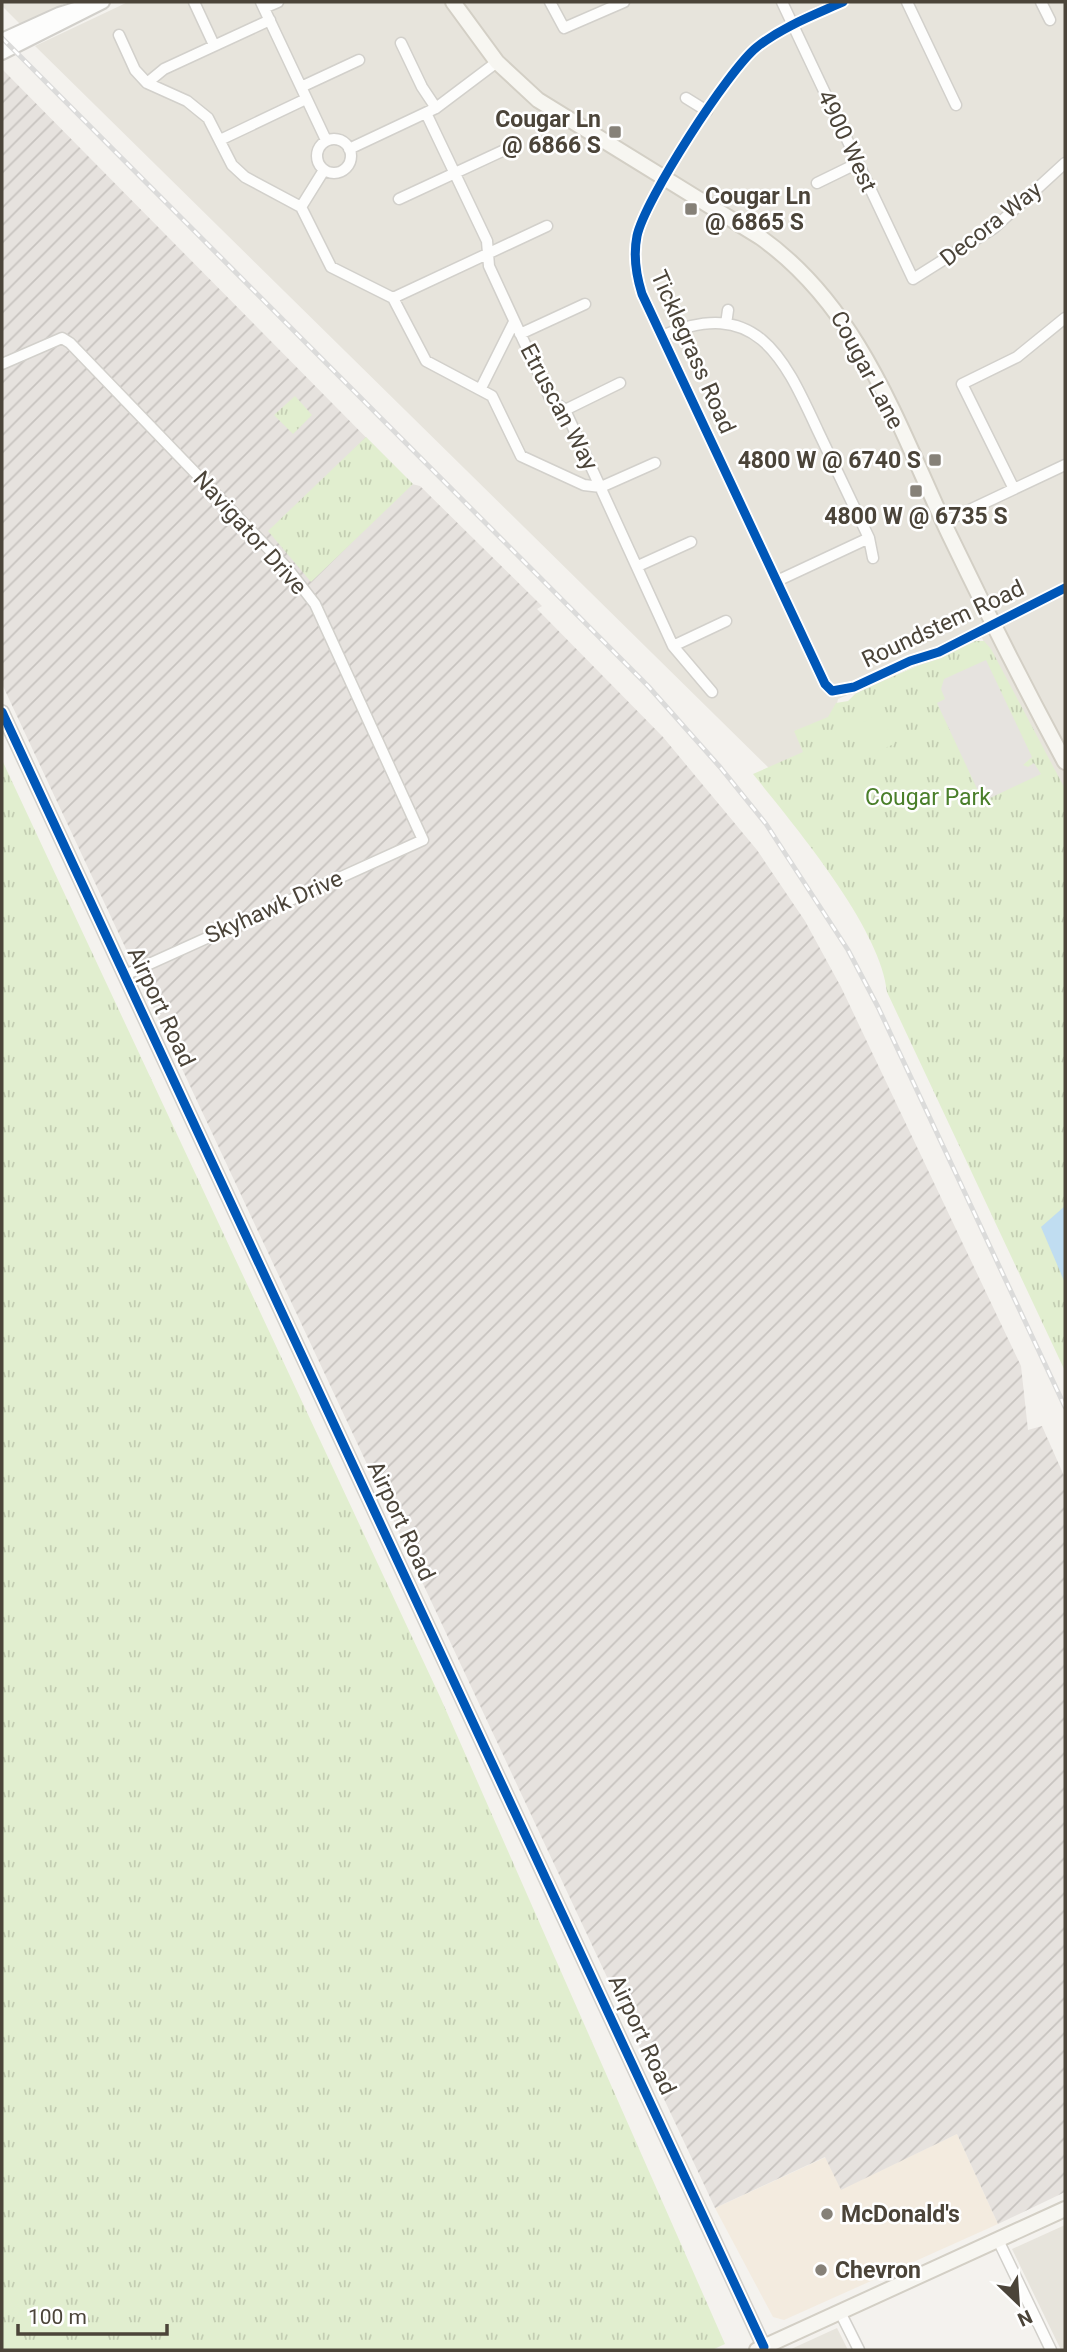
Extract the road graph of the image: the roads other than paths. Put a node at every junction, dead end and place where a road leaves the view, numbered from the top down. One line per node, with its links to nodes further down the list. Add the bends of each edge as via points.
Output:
1 (102, 2): 16 (street, via 59,14); 19 (street)
2 (194, 2): 18 (street)
3 (278, 2): 11 (street)
4 (453, 2): 21 (main road, Cougar Lane)
5 (550, 2): 6 (street, via 565,27)
6 (624, 2)
7 (782, 2): 14 (street, 4900 West)
8 (843, 2): 14 (street, Ticklegrass Road)
9 (907, 2): 26 (street)
10 (1041, 2): 13 (street)
11 (263, 5): 12 (street)
12 (270, 20): 18 (street); 23 (street)
13 (1049, 20)
14 (793, 25): 28 (street, Ticklegrass Road, via 747,55); 33 (street, 4900 West)
15 (119, 34): 22 (street, via 135,70)
16 (2, 40)
17 (401, 43): 27 (street, Etruscan Way)
18 (214, 45): 22 (street, via 164,69)
19 (2, 53)
20 (359, 60): 23 (street)
21 (496, 62): 27 (street); 37 (main road, Cougar Lane, via 552,110)
22 (147, 83): 29 (street, via 199,109)
23 (301, 87): 25 (street)
24 (686, 98): 28 (street)
25 (306, 99): 29 (street); 30 (street)
26 (956, 105)
27 (431, 111): 32 (street); 36 (street, Etruscan Way)
28 (707, 111): 37 (street, Ticklegrass Road)
29 (220, 140): 40 (street, via 232,166 245,177)
30 (326, 140): 32 (street, via 342,140); 35 (street, via 317,157)
31 (513, 146): 36 (street)
32 (349, 149): 35 (street, via 351,158 345,168 335,173)
33 (858, 163): 38 (street); 43 (street, 4900 West)
34 (1065, 163): 43 (street, Decora Way, via 994,228)
35 (324, 170): 40 (street)
36 (456, 173): 39 (street); 42 (street, Etruscan Way, via 487,241)
37 (665, 179): 51 (street, Ticklegrass Road, via 640,225 635,254 639,285); 60 (main road, Cougar Lane, via 776,249 826,297 863,352)
38 (817, 183)
39 (399, 199)
40 (301, 207): 44 (street, via 331,267)
41 (547, 226): 42 (street)
42 (488, 253): 44 (street); 48 (street, Etruscan Way)
43 (913, 279)
44 (393, 298): 54 (street, via 426,361)
45 (585, 304): 50 (street)
46 (728, 310): 49 (street)
47 (1065, 318): 59 (street, via 1017,357 962,384)
48 (514, 322): 50 (street, Etruscan Way); 54 (street)
49 (726, 324): 51 (street, via 690,325); 61 (street, via 761,339 782,360)
50 (520, 334): 55 (street, Etruscan Way, via 550,398)
51 (662, 336): 65 (street, Ticklegrass Road)
52 (2, 364): 74 (street, Navigator Drive, via 62,338 288,569 314,604)
53 (620, 383): 55 (street)
54 (481, 388): 58 (street, via 492,396 521,456 584,485)
55 (565, 410): 58 (street, Etruscan Way)
56 (655, 463): 58 (street)
57 (1065, 465): 59 (street)
58 (601, 487): 64 (street, Etruscan Way)
59 (1014, 489): 60 (street)
60 (944, 522): 68 (main road, Cougar Lane)
61 (869, 538): 63 (street); 65 (street)
62 (691, 542): 64 (street)
63 (873, 558)
64 (638, 566): 69 (street, Etruscan Way)
65 (777, 581): 71 (street, Ticklegrass Road, via 825,684)
66 (1065, 588): 68 (street, Roundstem Road)
67 (726, 621): 69 (street)
68 (992, 625): 71 (street, Roundstem Road, via 939,652); 73 (main road, Cougar Lane)
69 (673, 646): 70 (street, Etruscan Way)
70 (712, 692)
71 (836, 692)
72 (2, 712): 75 (street, Airport Road)
73 (1064, 758)
74 (423, 839): 75 (street, Skyhawk Drive)
75 (125, 975): 79 (street, Airport Road)
76 (1065, 2208): 77 (main road)
77 (998, 2240): 78 (main road); 81 (street)
78 (840, 2312): 79 (main road); 80 (street)
79 (760, 2349)
80 (859, 2350)
81 (1051, 2350)

